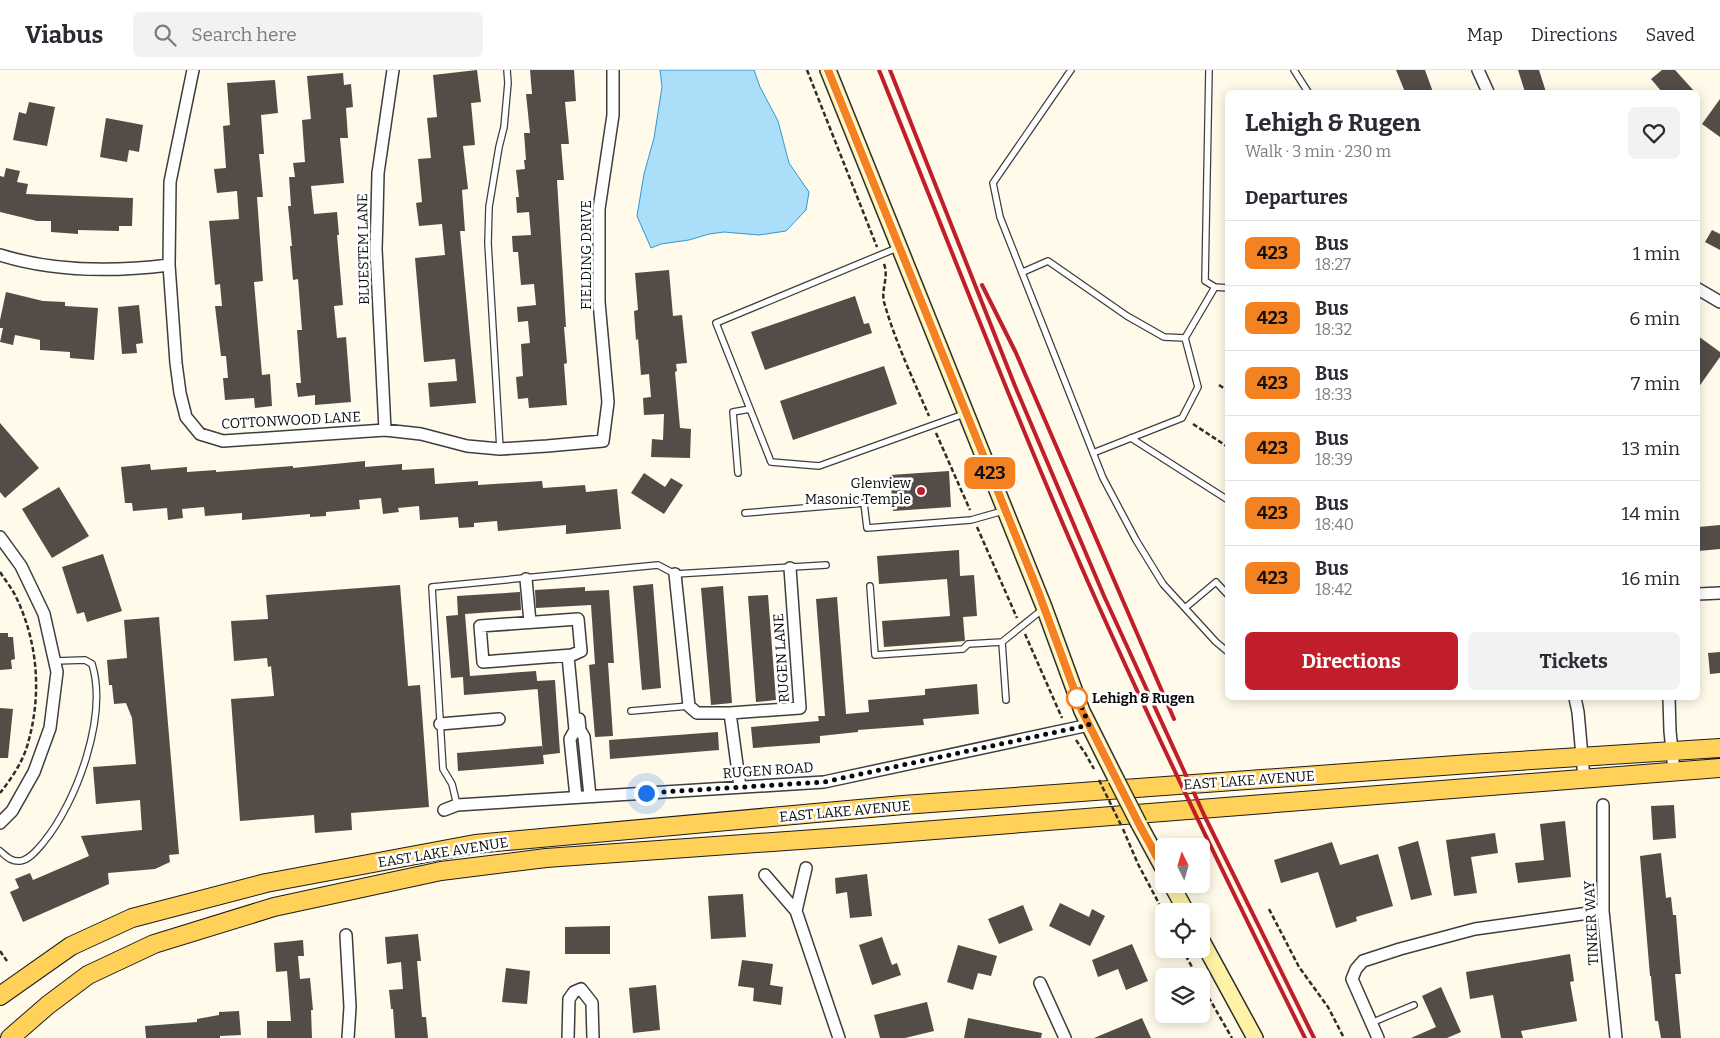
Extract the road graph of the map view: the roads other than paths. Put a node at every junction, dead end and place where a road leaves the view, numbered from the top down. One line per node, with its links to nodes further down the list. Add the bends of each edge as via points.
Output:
1 (193, 70): 14 (street, COTTONWOOD LANE, via 170,182)
2 (393, 70): 23 (street, BLUESTEM LANE, via 378,173 376,215)
3 (507, 70): 26 (lane, via 504,128 489,207 488,243)
4 (613, 70): 25 (street, FIELDING DRIVE, via 613,114 599,209 599,302 608,402)
5 (828, 70): 12 (street)
6 (1071, 70): 15 (lane, via 993,183 1000,216)
7 (1209, 70): 16 (lane, via 1206,281)
8 (1294, 70): 10 (lane)
9 (1478, 70): 11 (street)
10 (1307, 90)
11 (1487, 90)
12 (899, 247): 21 (lane, via 716,323); 22 (street)
13 (0, 255): 14 (street, via 54,266 94,269)
14 (168, 265): 23 (street, COTTONWOOD LANE, via 180,393 186,417 200,434 223,441)
15 (1022, 272): 20 (lane, via 1048,261 1127,316 1164,337); 27 (lane)
16 (1215, 288): 17 (lane); 20 (lane)
17 (1225, 288)
18 (1700, 290): 19 (street)
19 (1720, 302)
20 (1185, 338): 24 (lane, via 1198,387 1182,418)
21 (750, 409): 22 (lane, via 771,462 819,466); 28 (lane, via 733,412)
22 (966, 413): 30 (street)
23 (385, 430): 26 (street, COTTONWOOD LANE)
24 (1131, 438): 27 (lane); 29 (lane)
25 (603, 441): 26 (street, COTTONWOOD LANE)
26 (500, 449)
27 (1093, 453): 42 (lane, via 1136,540 1163,584)
28 (738, 473)
29 (1225, 498)
30 (1006, 511): 31 (lane, via 974,520 867,528 864,503); 41 (street)
31 (746, 513)
32 (0, 537): 47 (street, via 21,566 44,614)
33 (826, 565): 34 (lane)
34 (790, 568): 35 (lane); 53 (street, RUGEN LANE, via 800,708)
35 (675, 574): 36 (lane, via 658,565); 51 (street)
36 (526, 579): 43 (street); 55 (lane, via 432,587)
37 (870, 586): 44 (lane, via 875,655 963,650 968,644)
38 (1225, 592): 42 (lane, via 1216,582)
39 (1720, 593): 40 (street)
40 (1700, 596)
41 (1044, 607): 44 (lane); 56 (street)
42 (1185, 608): 45 (lane)
43 (530, 622): 46 (street, via 578,618 581,651); 46 (street, via 480,626 483,662)
44 (1002, 642): 48 (lane)
45 (1225, 649)
46 (570, 656): 64 (street, via 580,730 584,736); 65 (street, via 575,730 570,739)
47 (55, 662): 69 (street, via 57,672 50,728 34,772 12,811); 70 (lane, via 85,660 92,664 95,710 86,759 61,817 39,847 21,861 13,861)
48 (1006, 700)
49 (1575, 700): 59 (street)
50 (1669, 700): 58 (street)
51 (689, 706): 52 (lane); 53 (street, RUGEN LANE, via 696,713)
52 (632, 711)
53 (730, 712): 63 (street)
54 (499, 719): 55 (street)
55 (440, 724): 66 (lane, via 444,769)
56 (1089, 725): 63 (street, RUGEN ROAD, via 824,782); 71 (street, bridge)
57 (1720, 748): 58 (main road, EAST LAKE AVENUE)
58 (1672, 752): 59 (main road, EAST LAKE AVENUE); 61 (street)
59 (1582, 757): 62 (street); 79 (main road, EAST LAKE AVENUE, via 904,805 475,844 266,883 132,918 71,946)
60 (1720, 768): 61 (main road, EAST LAKE AVENUE)
61 (1674, 771): 62 (main road, EAST LAKE AVENUE)
62 (1584, 778): 82 (main road, EAST LAKE AVENUE, via 546,858 441,871 274,907 154,944 88,975)
63 (740, 787): 64 (street, RUGEN ROAD)
64 (590, 796): 65 (street, RUGEN ROAD)
65 (576, 797): 66 (street, RUGEN ROAD)
66 (457, 805): 68 (street, RUGEN ROAD)
67 (1603, 805): 75 (street, TINKER WAY)
68 (444, 810)
69 (0, 823)
70 (0, 851)
71 (1155, 853)
72 (806, 868): 74 (street)
73 (765, 875): 74 (street)
74 (796, 911): 86 (street)
75 (1603, 911): 81 (street, via 1476,929 1363,961 1352,979); 90 (street, TINKER WAY)
76 (346, 935): 83 (street, via 350,1007)
77 (1210, 956): 88 (street)
78 (1040, 983): 87 (street)
79 (0, 996)
80 (1414, 1005): 81 (lane)
81 (1371, 1023): 89 (street)
82 (10, 1038)
83 (348, 1038)
84 (568, 1038): 85 (street, via 569,999 581,989 592,1002)
85 (593, 1038)
86 (839, 1038)
87 (1064, 1038)
88 (1255, 1038)
89 (1378, 1038)
90 (1616, 1038)

